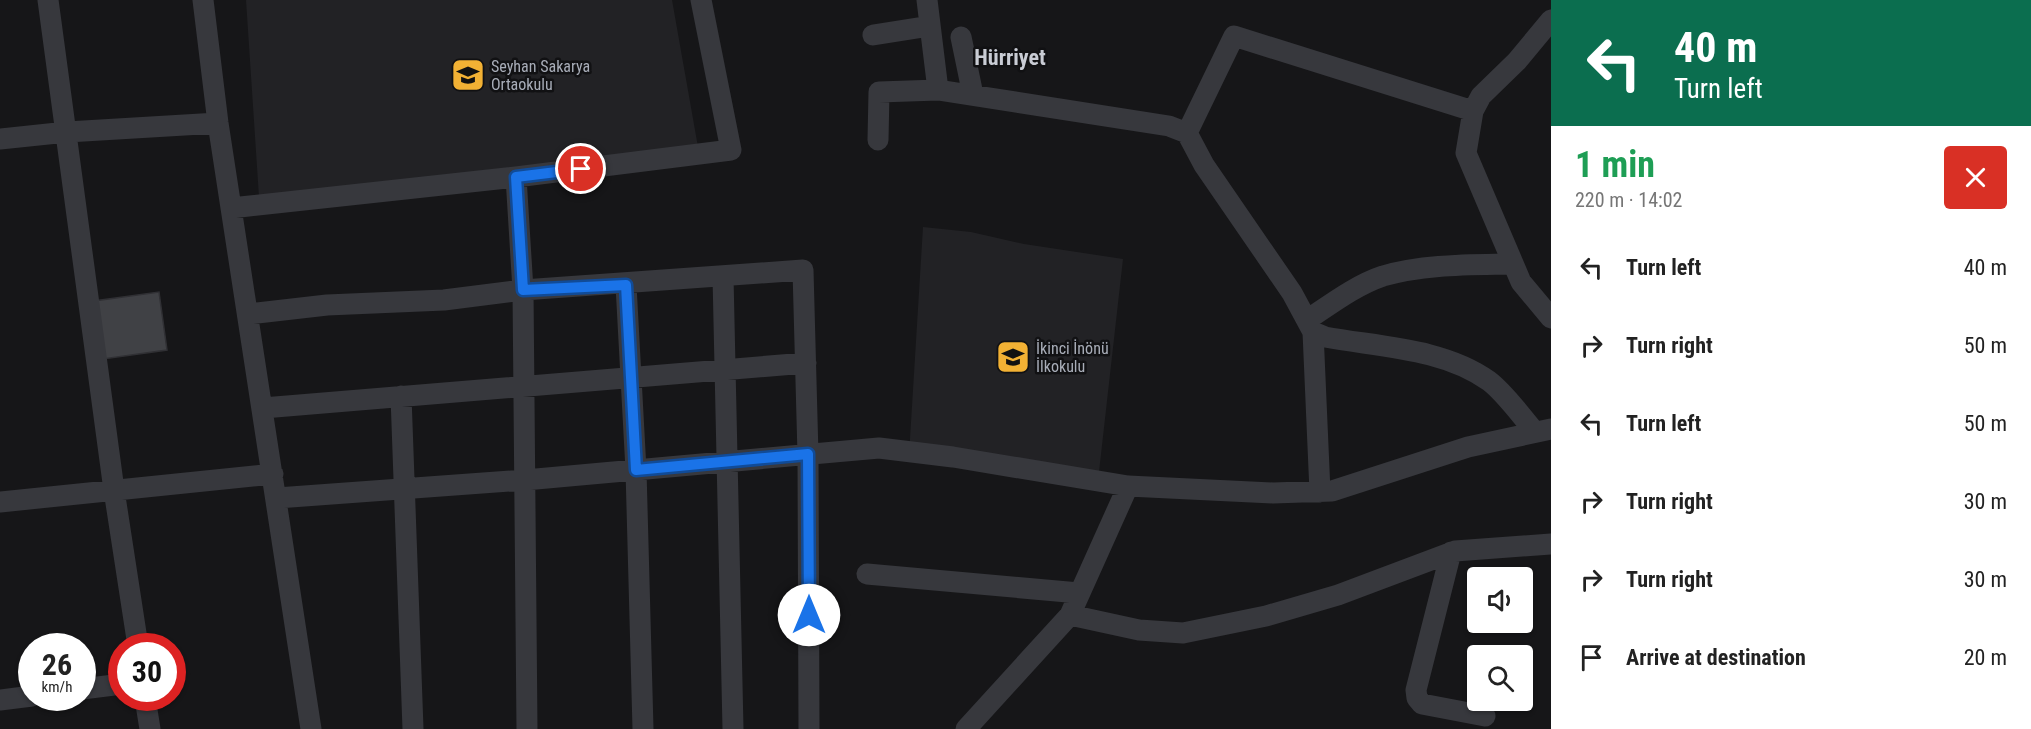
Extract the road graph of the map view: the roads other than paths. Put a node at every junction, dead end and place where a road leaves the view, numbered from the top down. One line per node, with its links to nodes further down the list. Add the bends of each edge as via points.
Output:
1 (48, 0): 13 (street)
2 (203, 0): 12 (street)
3 (701, 0): 17 (street, via 731,150)
4 (927, 0): 6 (street)
5 (1551, 20): 11 (street, via 1481,96)
6 (930, 26): 7 (street); 9 (street)
7 (873, 35)
8 (961, 37): 10 (street)
9 (938, 90): 10 (street); 16 (street, via 879,92)
10 (974, 95): 14 (street, via 1169,126)
11 (1473, 111): 14 (street, via 1234,36); 19 (street, via 1466,153)
12 (218, 123): 13 (street); 18 (street)
13 (67, 132): 15 (street); 40 (street)
14 (1187, 133): 25 (street)
15 (0, 139)
16 (878, 140)
17 (516, 177): 18 (street); 22 (street)
18 (231, 208): 23 (street)
19 (1513, 264): 24 (street, via 1521,282); 25 (street, via 1432,266 1382,277 1348,293)
20 (723, 276): 21 (street); 26 (street, via 803,270); 27 (street)
21 (626, 285): 22 (street); 28 (street)
22 (523, 290): 23 (street, via 444,300 327,305); 29 (street)
23 (248, 314): 31 (street)
24 (1551, 318)
25 (1310, 326): 32 (street, via 1325,337 1424,354 1464,366 1491,382); 41 (street)
26 (806, 363): 27 (street); 33 (street)
27 (725, 370): 28 (street); 34 (street)
28 (631, 377): 29 (street); 35 (street)
29 (522, 386): 30 (street); 37 (street)
30 (401, 396): 31 (street); 39 (street)
31 (263, 408): 36 (street)
32 (1543, 430): 41 (street, via 1468,447)
33 (808, 454): 34 (street); 38 (street, via 879,448); 60 (street)
34 (727, 462): 35 (street); 59 (street)
35 (636, 470): 37 (street); 58 (street)
36 (273, 474): 40 (street); 42 (street)
37 (525, 480): 39 (street); 57 (street)
38 (1128, 486): 41 (street); 47 (street)
39 (406, 489): 42 (street); 56 (street)
40 (114, 490): 43 (street); 49 (street)
41 (1320, 492)
42 (277, 498): 55 (street)
43 (0, 502)
44 (1551, 544): 45 (street)
45 (1451, 552): 48 (street, via 1338,595 1266,616 1183,633 1139,630); 53 (street, via 1417,698 1422,704)
46 (867, 574): 47 (street)
47 (1079, 593): 48 (street)
48 (1070, 615): 61 (street)
49 (136, 633)
50 (18, 698): 51 (street)
51 (0, 700)
52 (148, 711): 54 (street)
53 (1485, 716)
54 (150, 729)
55 (311, 729)
56 (413, 729)
57 (527, 729)
58 (643, 729)
59 (733, 729)
60 (809, 729)
61 (966, 729)

